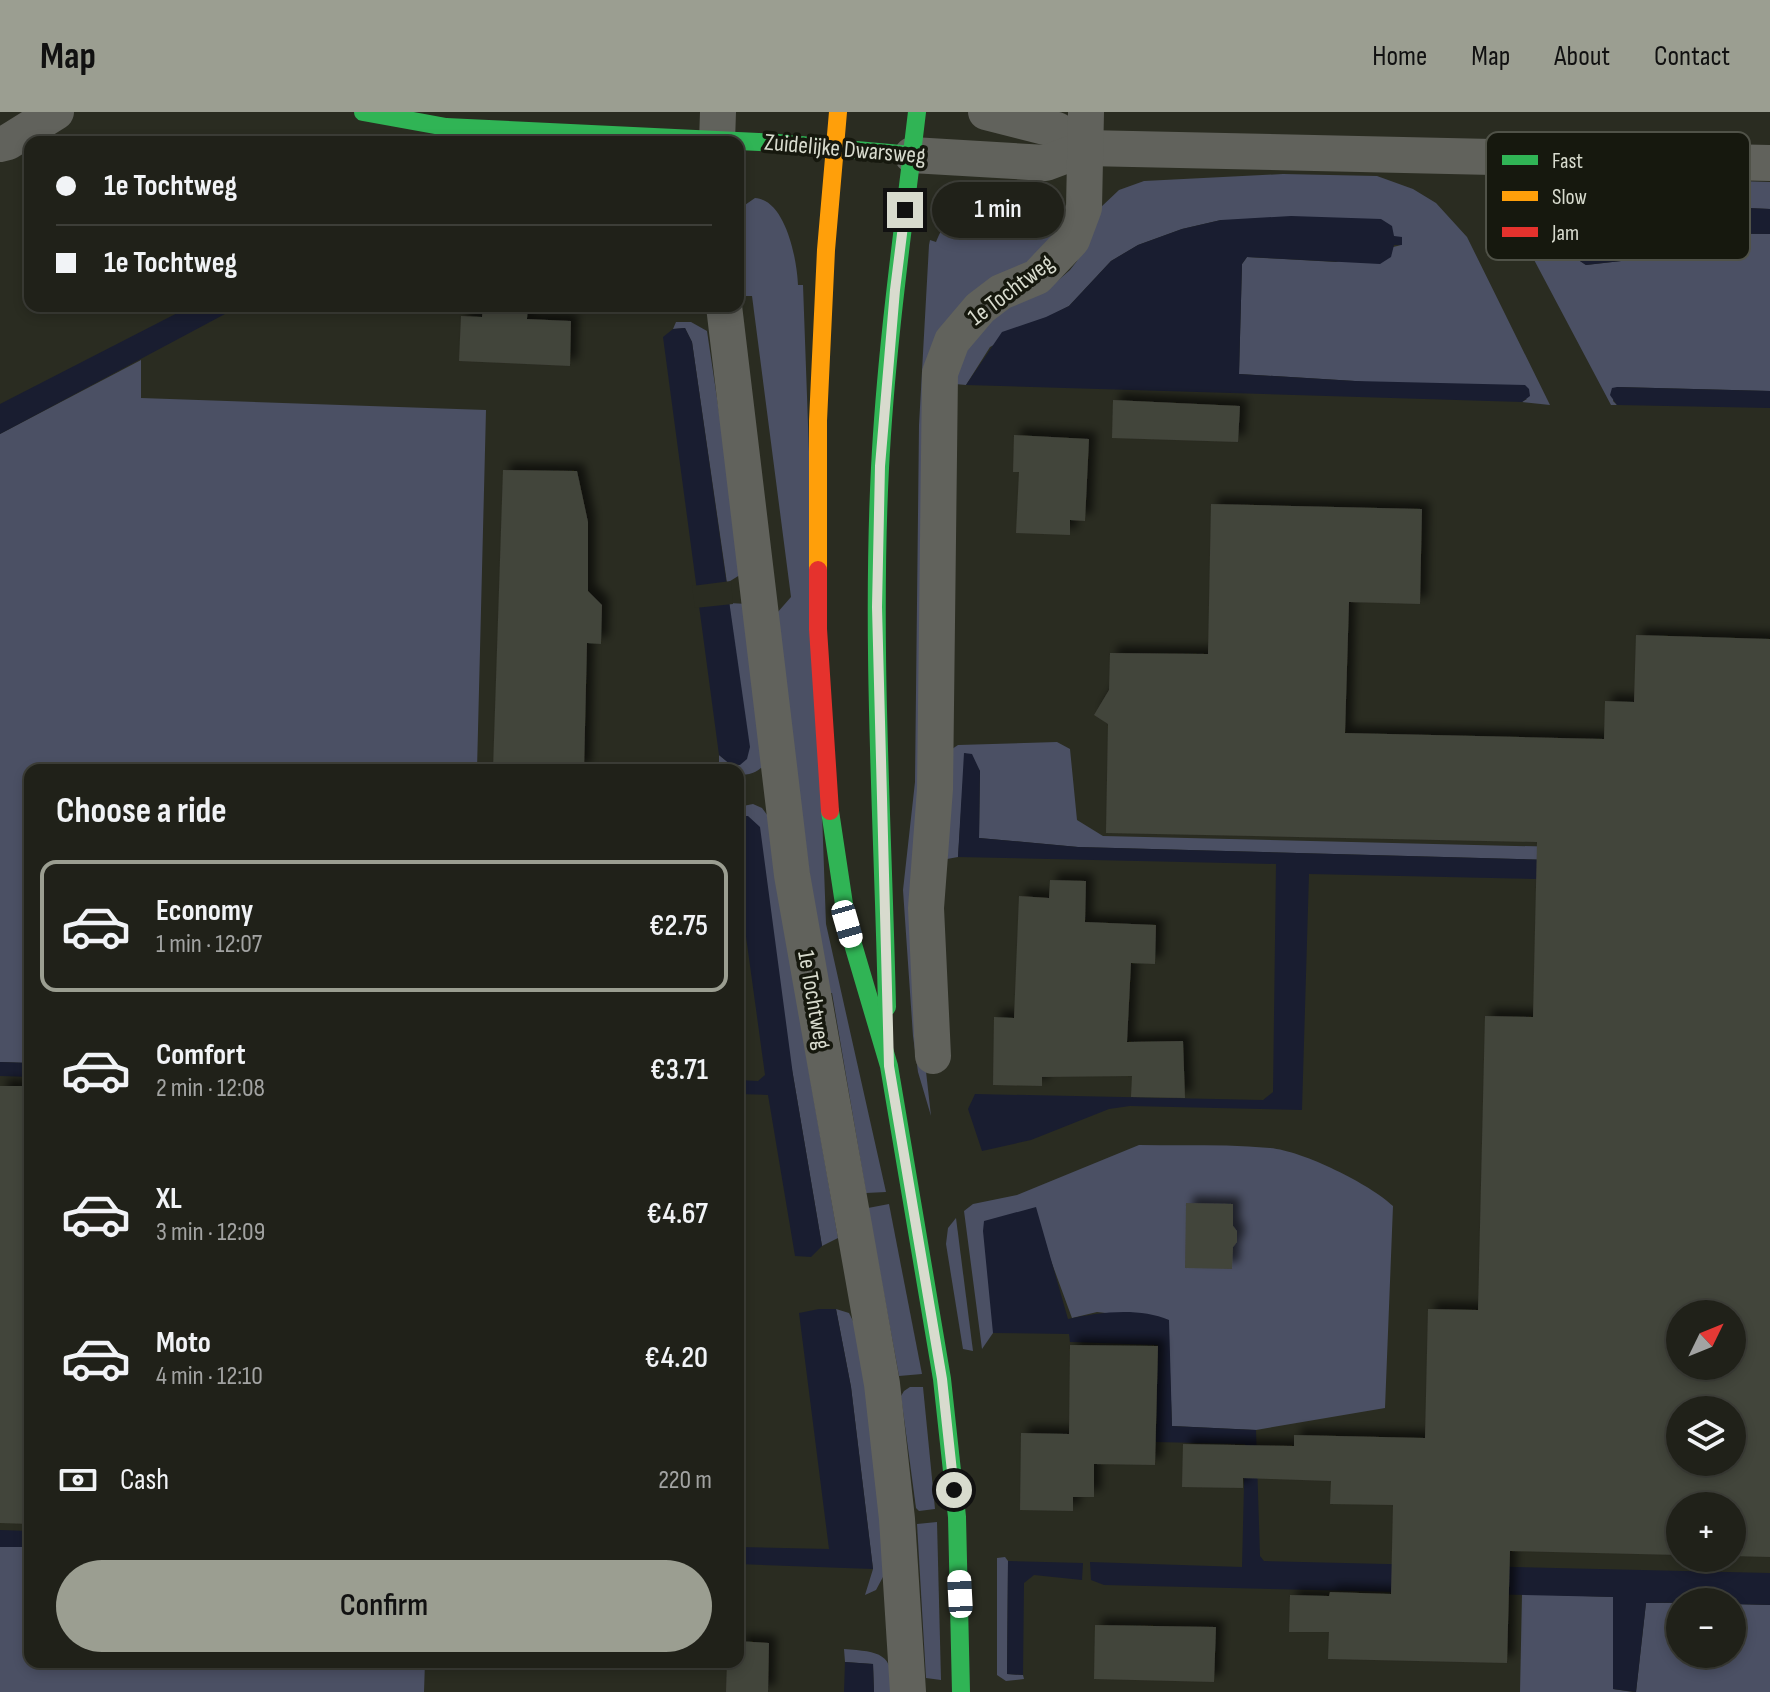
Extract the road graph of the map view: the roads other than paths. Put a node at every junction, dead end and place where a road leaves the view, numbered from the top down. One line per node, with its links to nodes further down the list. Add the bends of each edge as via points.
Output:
1 (56, 112): 9 (street)
2 (363, 112): 7 (main road, Zuidelijke Dwarsweg)
3 (838, 112): 10 (main road, 1e Tochtweg)
4 (917, 112): 12 (main road, 1e Tochtweg)
5 (986, 112): 11 (street, Zuidelijke Dwarsweg, via 1057,130)
6 (1086, 112): 11 (street, 1e Tochtweg)
7 (448, 119): 8 (main road, Zuidelijke Dwarsweg)
8 (718, 131): 10 (main road, Zuidelijke Dwarsweg)
9 (0, 144)
10 (833, 147): 12 (main road, Zuidelijke Dwarsweg); 18 (main road, 1e Tochtweg, via 818,421 818,629 831,833 847,924)
11 (1086, 148): 12 (street, Zuidelijke Dwarsweg, via 1046,163); 13 (street, Zuidelijke Dwarsweg); 17 (street, 1e Tochtweg, via 1084,208 1072,240 1037,277 1001,292 980,308 952,341 940,373 935,789 926,908)
12 (912, 155): 18 (main road, 1e Tochtweg, via 880,466 877,623)
13 (1486, 157)
14 (1750, 163): 15 (street, Zuidelijke Dwarsweg)
15 (1770, 163)
16 (725, 312): 19 (street, 1e Tochtweg, via 792,875 882,1384)
17 (933, 1056)
18 (889, 1066): 20 (main road, 1e Tochtweg, via 942,1379 957,1517)
19 (908, 1692)
20 (961, 1692)

